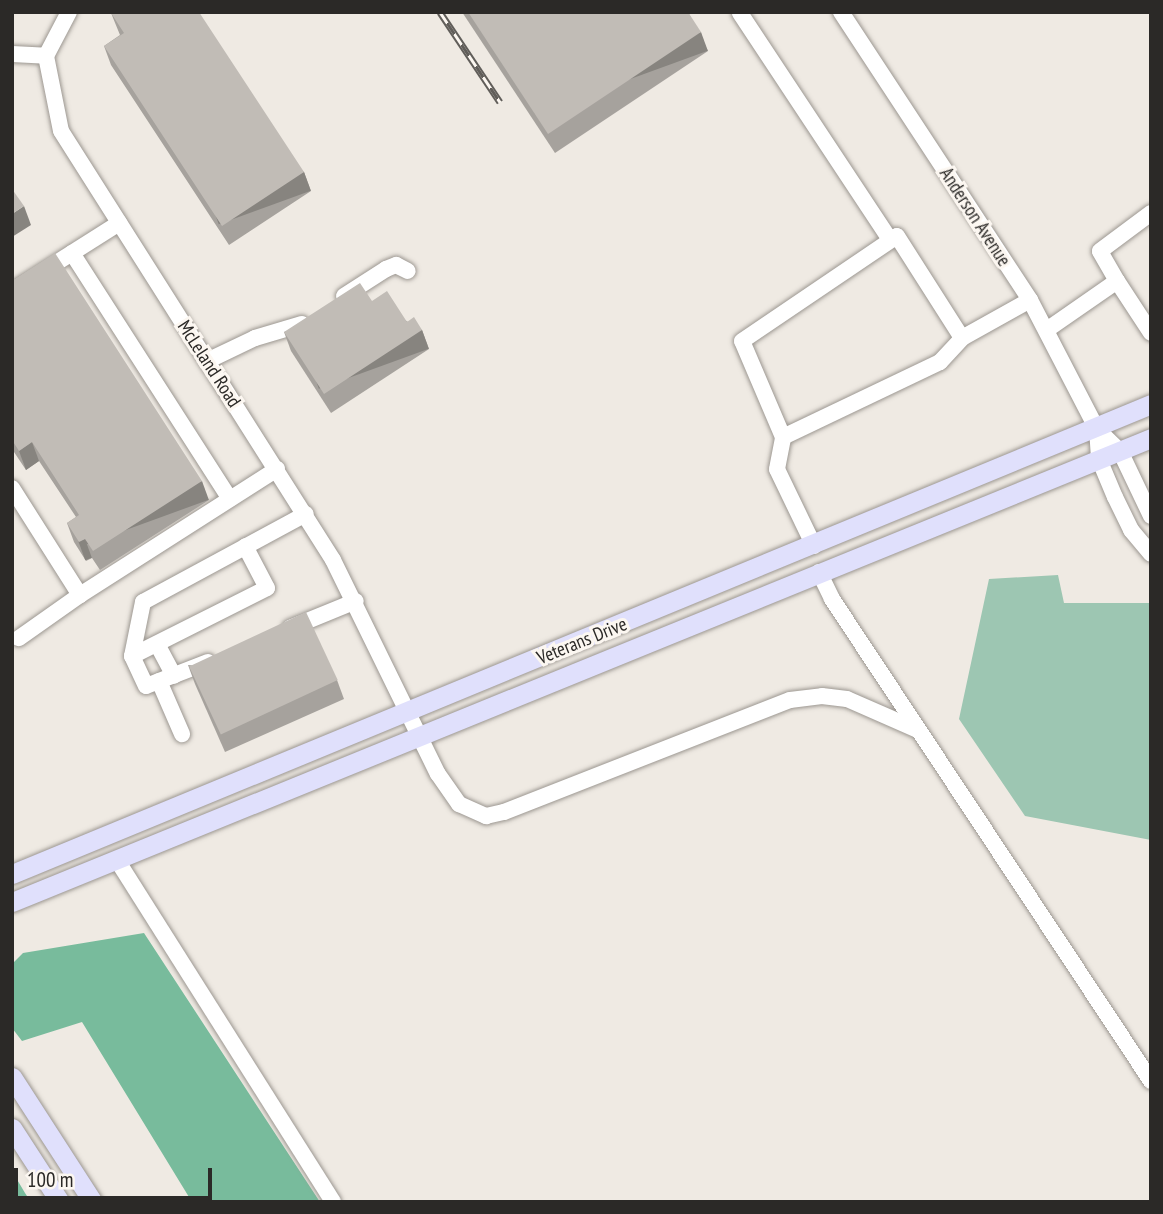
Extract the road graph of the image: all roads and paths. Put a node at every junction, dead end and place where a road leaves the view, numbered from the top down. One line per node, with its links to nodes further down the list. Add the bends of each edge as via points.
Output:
1 (69, 12): 5 (street)
2 (841, 12): 13 (street, Anderson Avenue)
3 (741, 13): 8 (street)
4 (12, 54): 5 (street)
5 (46, 56): 7 (street, McLeland Road, via 61,131)
6 (1151, 214): 11 (street, via 1100,251)
7 (119, 223): 9 (street); 17 (street, McLeland Road)
8 (890, 240): 16 (street, via 897,236); 20 (street, via 742,341)
9 (72, 253): 12 (street); 26 (street)
10 (408, 271): 17 (street, via 396,265 386,269 286,332 255,338)
11 (1117, 281): 14 (street); 15 (street)
12 (12, 291)
13 (1030, 300): 14 (street, Anderson Avenue); 16 (street)
14 (1048, 329): 19 (street, Anderson Avenue)
15 (1151, 333)
16 (962, 338): 20 (street, via 940,362)
17 (207, 361): 24 (street, McLeland Road)
18 (1151, 404): 19 (main road, Veterans Drive)
19 (1097, 429): 22 (street, Anderson Avenue); 23 (street, Anderson Avenue); 30 (main road, Veterans Drive)
20 (783, 438): 30 (street, via 777,469)
21 (1151, 438): 22 (main road, Veterans Drive)
22 (1120, 451): 23 (main road, Veterans Drive); 28 (street, Anderson Avenue)
23 (1098, 459): 31 (street, Anderson Avenue, via 1131,530); 32 (main road, Veterans Drive)
24 (277, 469): 26 (street); 27 (street, McLeland Road)
25 (12, 488): 33 (street)
26 (230, 499): 33 (street)
27 (306, 514): 29 (street); 34 (street, McLeland Road)
28 (1151, 516)
29 (245, 546): 37 (street, via 267,588); 38 (street, via 143,602)
30 (814, 546): 41 (main road, Veterans Drive)
31 (1151, 554)
32 (819, 572): 42 (street); 44 (main road, Veterans Drive)
33 (80, 595): 36 (street)
34 (356, 601): 35 (street); 41 (street, McLeland Road)
35 (271, 636)
36 (19, 638)
37 (157, 644): 38 (street); 40 (street)
38 (132, 656): 40 (street, via 146,686)
39 (222, 656): 40 (street)
40 (166, 678): 43 (street)
41 (410, 711): 44 (street, McLeland Road); 46 (main road, Veterans Drive)
42 (918, 730): 44 (street, McLeland Road, via 847,699 790,700 486,816 471,813 448,791); 49 (street)
43 (182, 734)
44 (420, 735): 45 (main road, Veterans Drive)
45 (117, 860): 47 (main road, Veterans Drive); 53 (street)
46 (12, 874)
47 (12, 902)
48 (12, 1077): 52 (main road)
49 (1151, 1081)
50 (12, 1128): 51 (main road)
51 (60, 1202)
52 (93, 1202)
53 (333, 1202)

